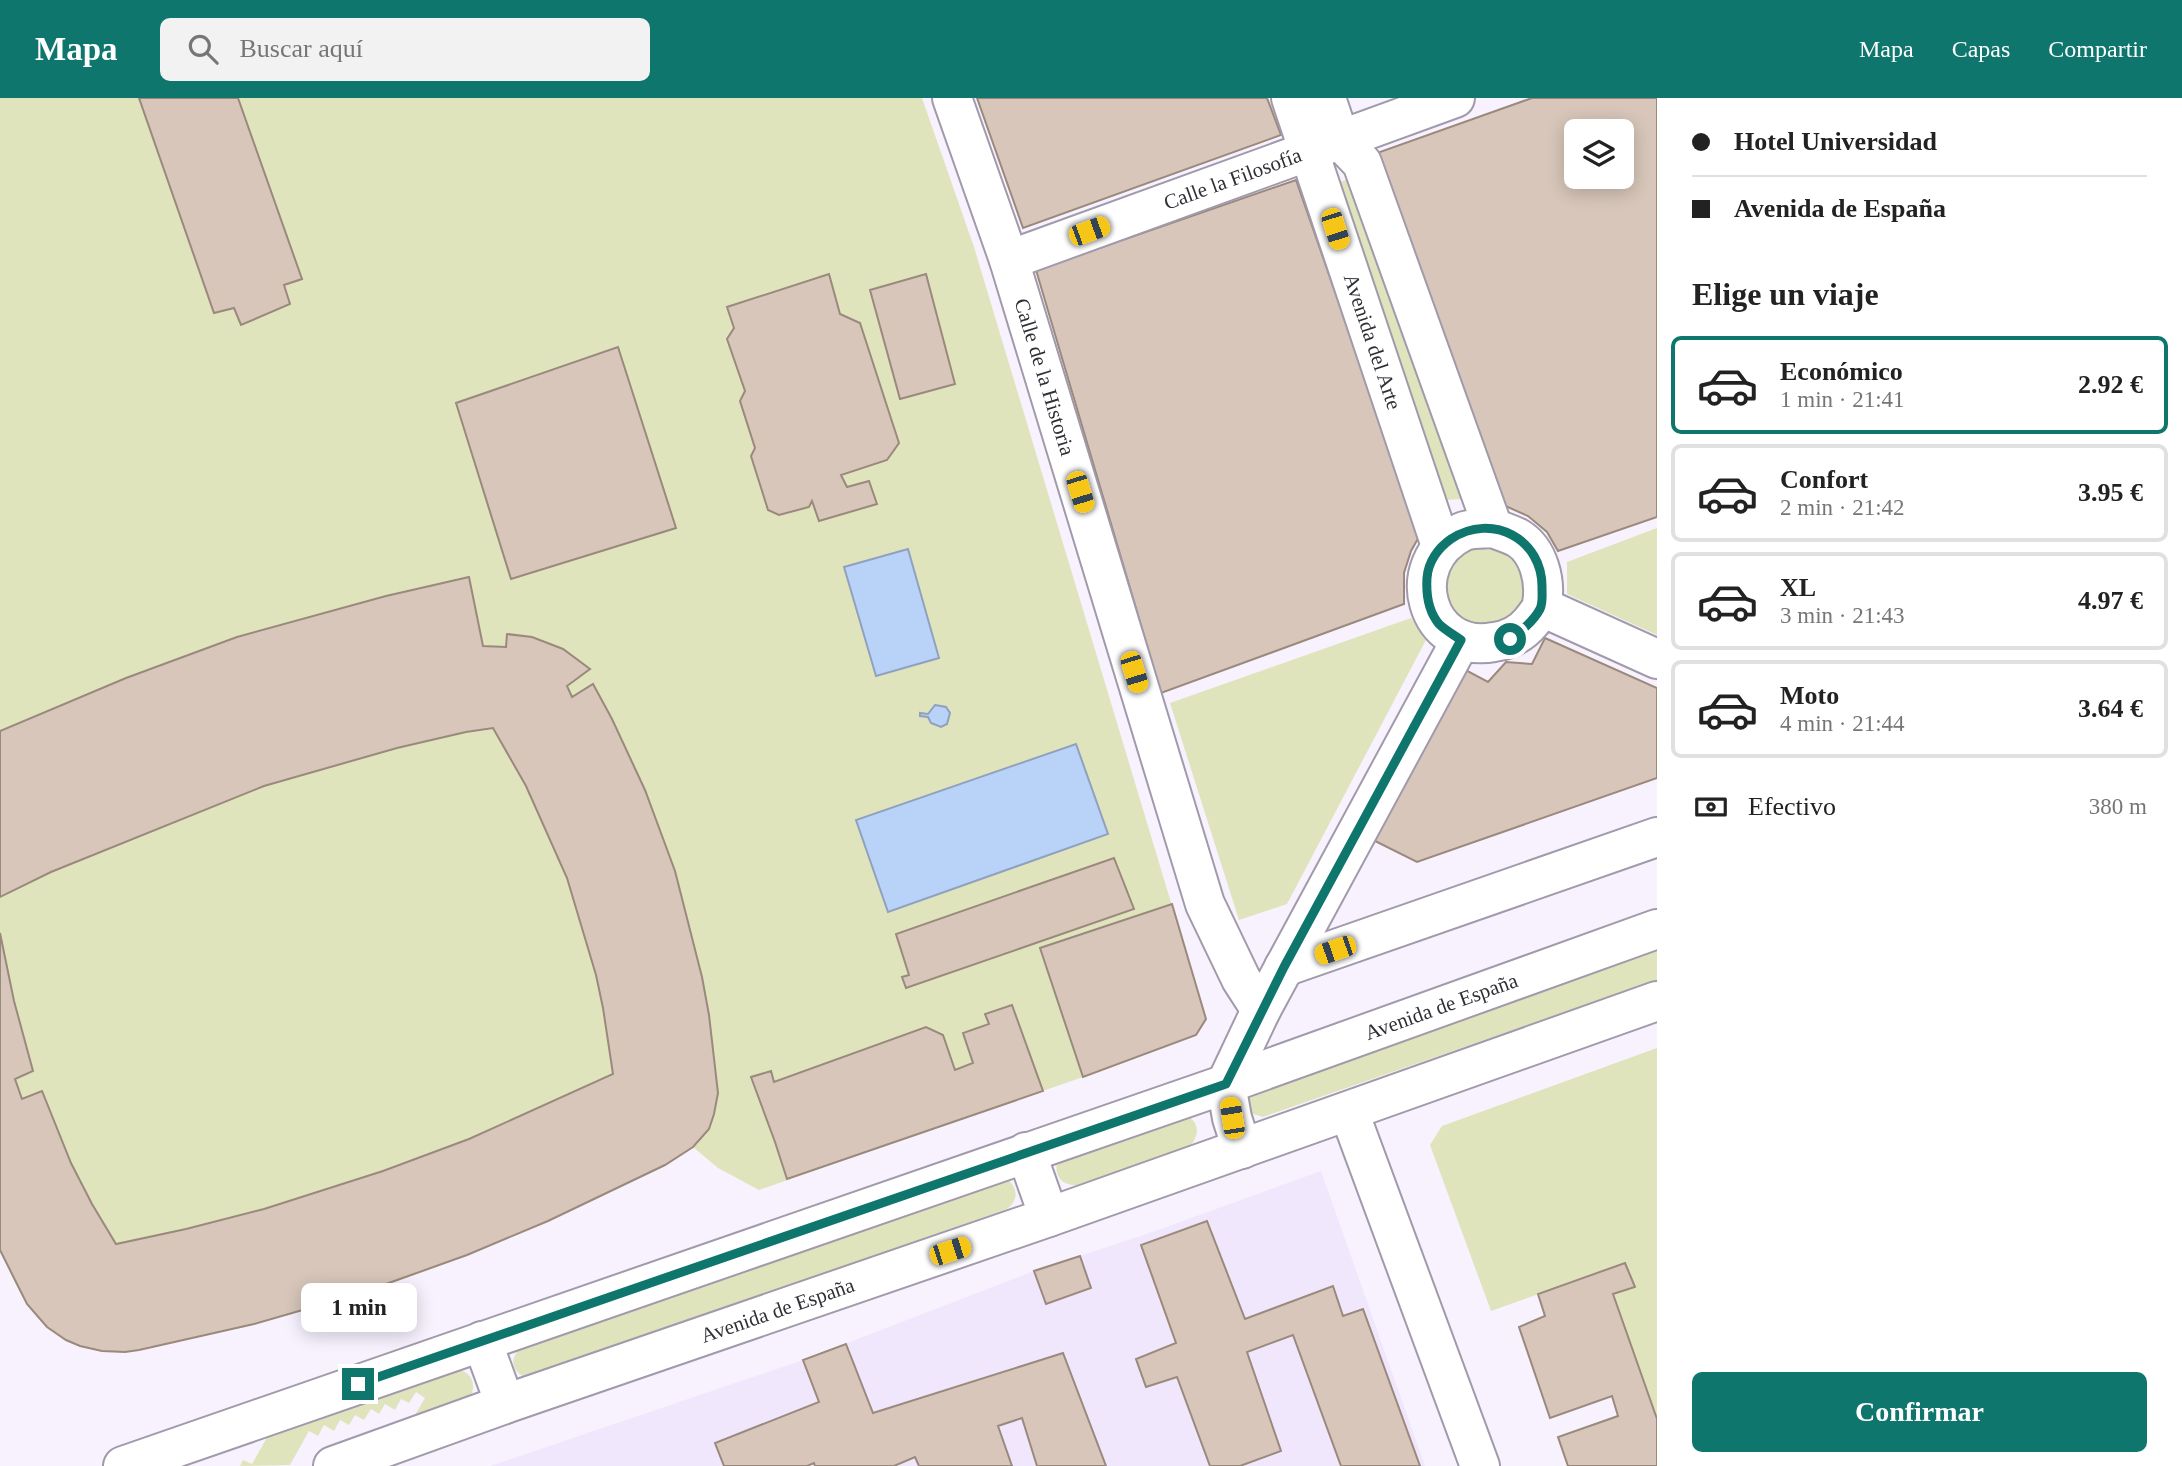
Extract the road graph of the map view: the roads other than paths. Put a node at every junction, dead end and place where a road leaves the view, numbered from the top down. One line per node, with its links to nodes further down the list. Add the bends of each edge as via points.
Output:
1 (951, 98): 6 (street, Calle de la Historia)
2 (1291, 98): 5 (street, Avenida del Arte)
3 (1326, 98): 5 (street, Avenida del Arte)
4 (1455, 98): 5 (street, Calle la Filosofía)
5 (1325, 145): 6 (street, Calle la Filosofía); 7 (street, Avenida del Arte, via 1362,163); 8 (street, Avenida del Arte)
6 (1009, 260): 16 (street, Calle de la Historia, via 1205,904 1241,979)
7 (1493, 528): 8 (street, via 1464,531); 9 (street, via 1520,539 1535,556 1542,575)
8 (1441, 546): 10 (street, via 1428,569 1426,595 1438,623)
9 (1542, 607): 10 (street, via 1529,625 1510,639 1480,645); 11 (street)
10 (1461, 640): 14 (street)
11 (1657, 659)
12 (1657, 837): 14 (street)
13 (1657, 929): 17 (street, Avenida de España)
14 (1284, 967): 16 (street)
15 (1657, 1000): 18 (street, Avenida de España)
16 (1262, 1010): 17 (street)
17 (1226, 1084): 19 (street); 20 (street, Avenida de España)
18 (1349, 1112): 19 (street, Avenida de España); 26 (street)
19 (1242, 1149): 21 (street, Avenida de España)
20 (1026, 1152): 21 (street); 22 (street, Avenida de España)
21 (1049, 1217): 23 (street, Avenida de España)
22 (482, 1341): 23 (street); 24 (street, Avenida de España)
23 (505, 1404): 25 (street, Avenida de España)
24 (123, 1466)
25 (333, 1466)
26 (1480, 1466)

